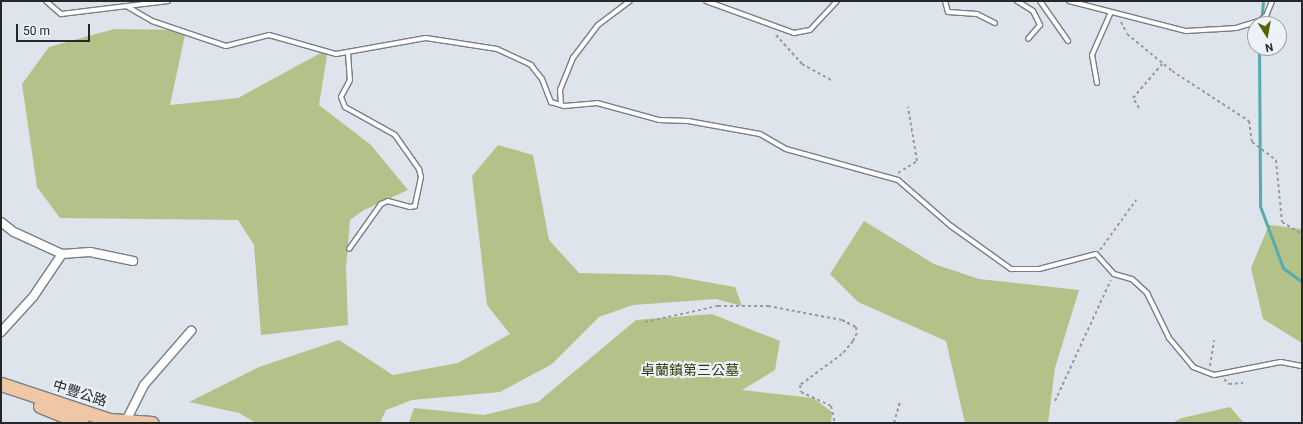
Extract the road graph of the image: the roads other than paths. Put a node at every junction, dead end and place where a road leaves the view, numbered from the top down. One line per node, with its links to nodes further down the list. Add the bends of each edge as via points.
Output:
1 (46, 1): 11 (lane, via 62,14)
2 (168, 1): 11 (lane)
3 (630, 1): 18 (lane, via 598,25 572,58 560,90)
4 (706, 1): 5 (lane, via 794,33 810,30)
5 (837, 1)
6 (945, 1): 13 (lane, via 948,12 977,14)
7 (1017, 1): 14 (lane, via 1033,11 1040,24)
8 (1040, 1): 15 (lane)
9 (1069, 1): 12 (lane)
10 (1272, 1): 12 (lane, via 1266,16 1259,21 1236,28 1186,31)
11 (128, 7): 16 (lane, via 152,21 226,46 269,36 336,54)
12 (1111, 12): 17 (lane, via 1092,55)
13 (995, 23)
14 (1028, 39)
15 (1068, 41)
16 (348, 53): 18 (lane, via 426,38 498,50 531,65 542,79 551,102); 20 (lane, via 350,80 341,96 345,107 395,135 419,169 421,177 415,206 388,201 381,204)
17 (1097, 83)
18 (561, 105): 25 (lane, via 597,103 659,120 688,121 760,134 786,150 898,180 951,226 1011,269 1039,269 1096,254 1114,274 1132,279 1147,293 1169,338 1193,367 1218,374 1281,362)
19 (1, 222): 21 (street, via 14,232)
20 (349, 249)
21 (62, 254): 22 (street, via 90,252); 24 (street, via 33,297)
22 (133, 261)
23 (191, 331): 28 (street, via 144,385)
24 (1, 332)
25 (1302, 366)
26 (1, 384): 28 (main road, 中豐公路, via 109,420)
27 (1, 392): 29 (main road, 中豐公路)
28 (126, 421): 30 (main road, 中豐公路)
29 (82, 423)
30 (152, 423)

